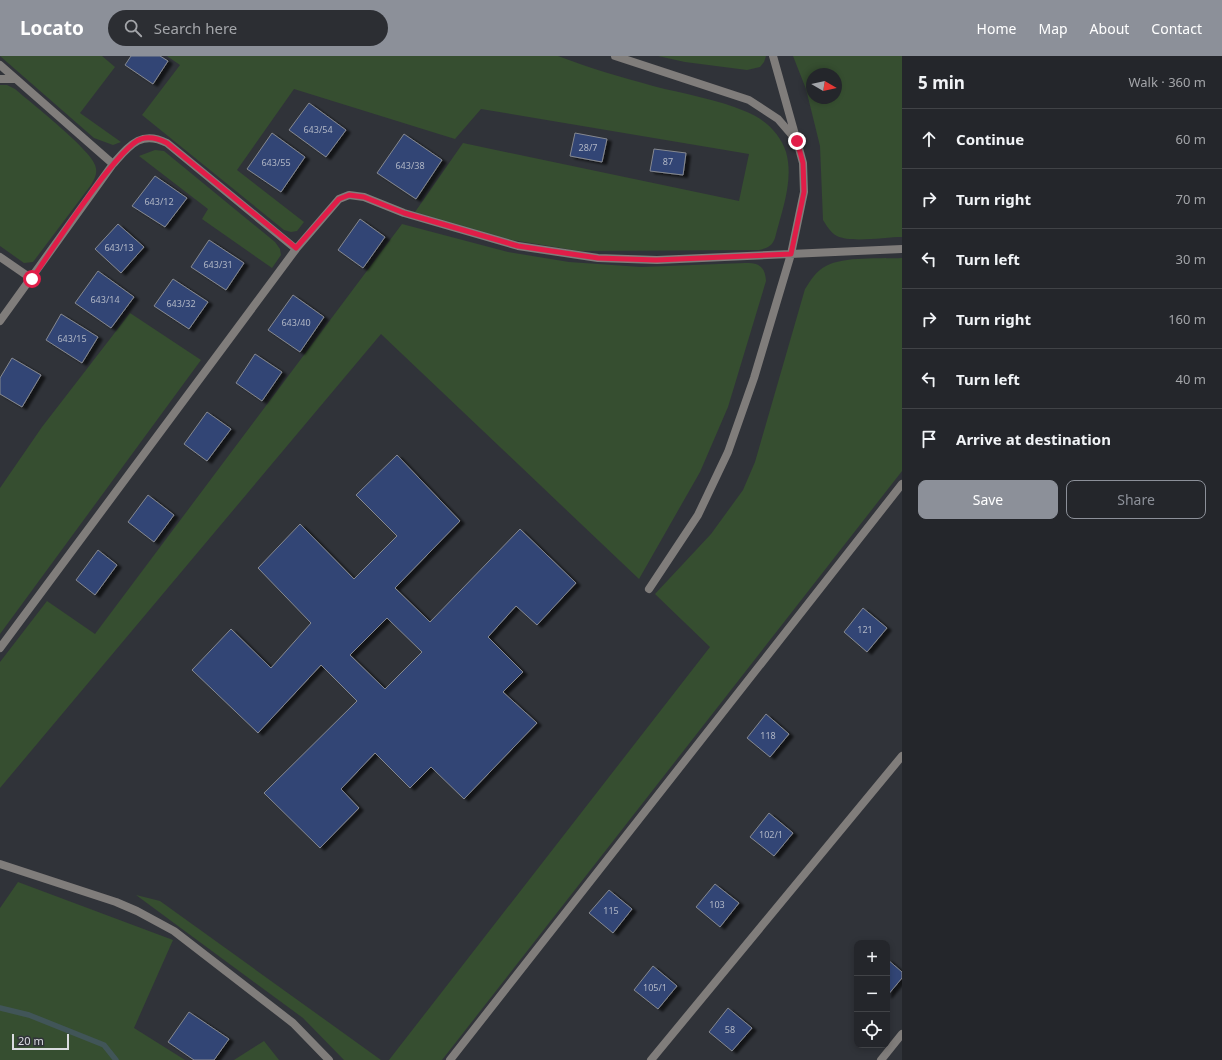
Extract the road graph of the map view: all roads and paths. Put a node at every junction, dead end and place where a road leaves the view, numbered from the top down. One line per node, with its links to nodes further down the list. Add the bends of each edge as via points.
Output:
1 (615, 56): 6 (street, via 748,100 778,119)
2 (773, 56): 6 (street)
3 (0, 66): 5 (street)
4 (0, 79): 5 (street)
5 (16, 79): 7 (street)
6 (797, 141): 10 (street, via 803,163 804,192)
7 (113, 164): 8 (street, via 131,145 141,139 159,139); 12 (street)
8 (296, 248): 10 (street, via 339,199 349,195 364,197 404,213 518,246 598,258 656,260); 16 (street)
9 (902, 249): 10 (street)
10 (791, 254): 15 (street, via 754,378 728,452 698,515)
11 (0, 257): 12 (street)
12 (32, 279): 13 (street)
13 (0, 321)
14 (902, 484): 21 (street)
15 (649, 589)
16 (0, 648)
17 (902, 756): 22 (street)
18 (0, 864): 20 (street, via 116,902 174,931 293,1023)
19 (902, 1034): 23 (street)
20 (329, 1060)
21 (450, 1060)
22 (651, 1060)
23 (881, 1060)

